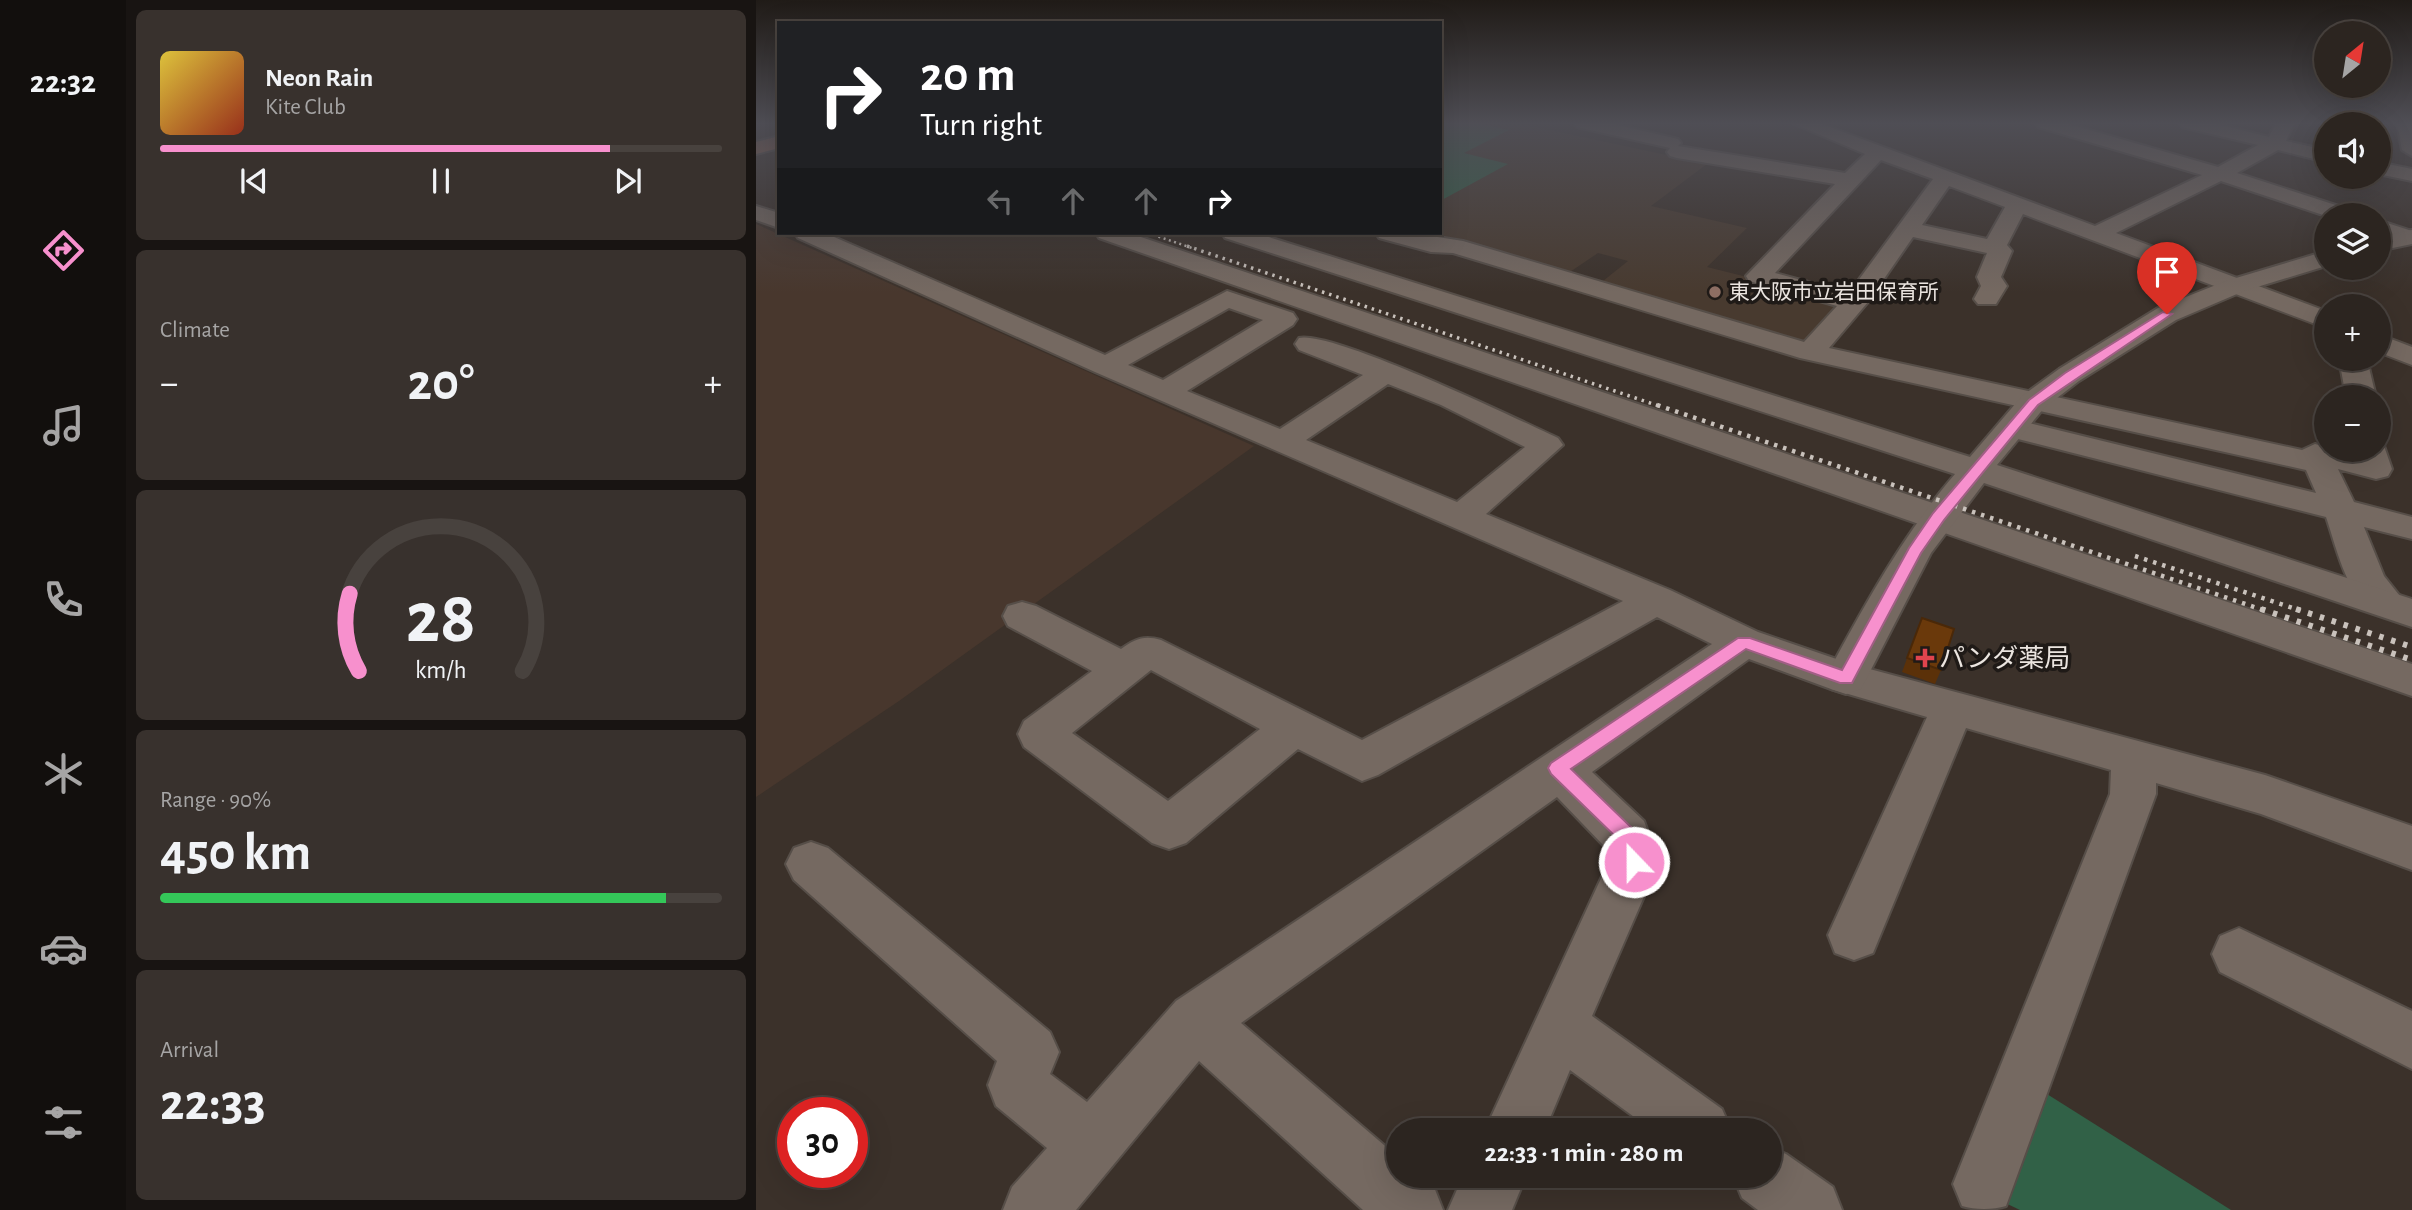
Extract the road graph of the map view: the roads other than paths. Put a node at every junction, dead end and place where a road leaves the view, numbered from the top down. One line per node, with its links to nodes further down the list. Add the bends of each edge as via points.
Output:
1 (1943, 179): 10 (street)
2 (1952, 179): 6 (street)
3 (2209, 179): 12 (street)
4 (2236, 179): 7 (street)
5 (1849, 180): 23 (street, via 1758,276)
6 (2017, 204): 12 (street); 19 (street)
7 (2314, 205)
8 (756, 213): 9 (street)
9 (777, 220)
10 (1906, 229): 19 (street); 23 (street)
11 (2391, 231): 17 (street)
12 (2096, 234): 21 (street)
13 (810, 235): 29 (street)
14 (1113, 235): 40 (street)
15 (1239, 235): 38 (street)
16 (1394, 235): 27 (street, via 1455,246)
17 (2409, 237): 18 (street)
18 (2391, 241)
19 (1994, 247): 22 (street, via 2000,251 1989,277 1994,286)
20 (2314, 262): 21 (street)
21 (2235, 286): 24 (street); 32 (street, via 2167,314)
22 (1987, 299)
23 (1852, 302): 27 (street)
24 (2314, 316)
25 (1309, 344): 30 (street)
26 (2391, 348): 28 (street)
27 (1810, 352): 32 (street)
28 (2412, 357)
29 (1105, 366): 31 (street); 31 (street, via 1227,299 1284,319)
30 (1387, 372): 34 (street); 41 (street, via 1547,445)
31 (1165, 392): 34 (street)
32 (2033, 402): 33 (street); 37 (street)
33 (2013, 428): 38 (street); 39 (street)
34 (1282, 442): 41 (street)
35 (2346, 462): 36 (street, via 2376,470)
36 (2374, 462)
37 (2319, 463): 39 (street)
38 (1976, 471): 40 (street); 44 (street)
39 (2340, 509): 42 (street); 44 (street, via 2367,582)
40 (1938, 516): 48 (street, via 1914,551); 49 (street)
41 (1461, 517): 43 (street)
42 (2412, 528)
43 (1656, 600): 46 (street); 51 (street, via 1362,762)
44 (2400, 609)
45 (1022, 616): 47 (street)
46 (1744, 642): 48 (street); 53 (street)
47 (1123, 669): 51 (street, via 1147,650); 51 (street, via 1040,734 1169,828)
48 (1846, 678): 50 (street)
49 (2412, 680)
50 (1953, 707): 52 (street); 56 (street)
51 (1294, 727)
52 (2134, 756): 54 (street, via 2265,794); 64 (street, via 2133,794)
53 (1558, 768): 58 (street); 59 (street, via 1627,836 1634,862)
54 (2412, 848)
55 (811, 864): 63 (street, via 1030,1052 1017,1085)
56 (1854, 935)
57 (2239, 954): 60 (street)
58 (1196, 1021): 63 (street); 68 (street)
59 (1560, 1027): 61 (street); 62 (street)
60 (2412, 1041)
61 (1520, 1118)
62 (1685, 1118)
63 (1091, 1144): 67 (street)
64 (1984, 1184)
65 (1490, 1188): 69 (street)
66 (1780, 1188): 70 (street)
67 (1035, 1210)
68 (1411, 1210)
69 (1480, 1210)
70 (1810, 1210)

